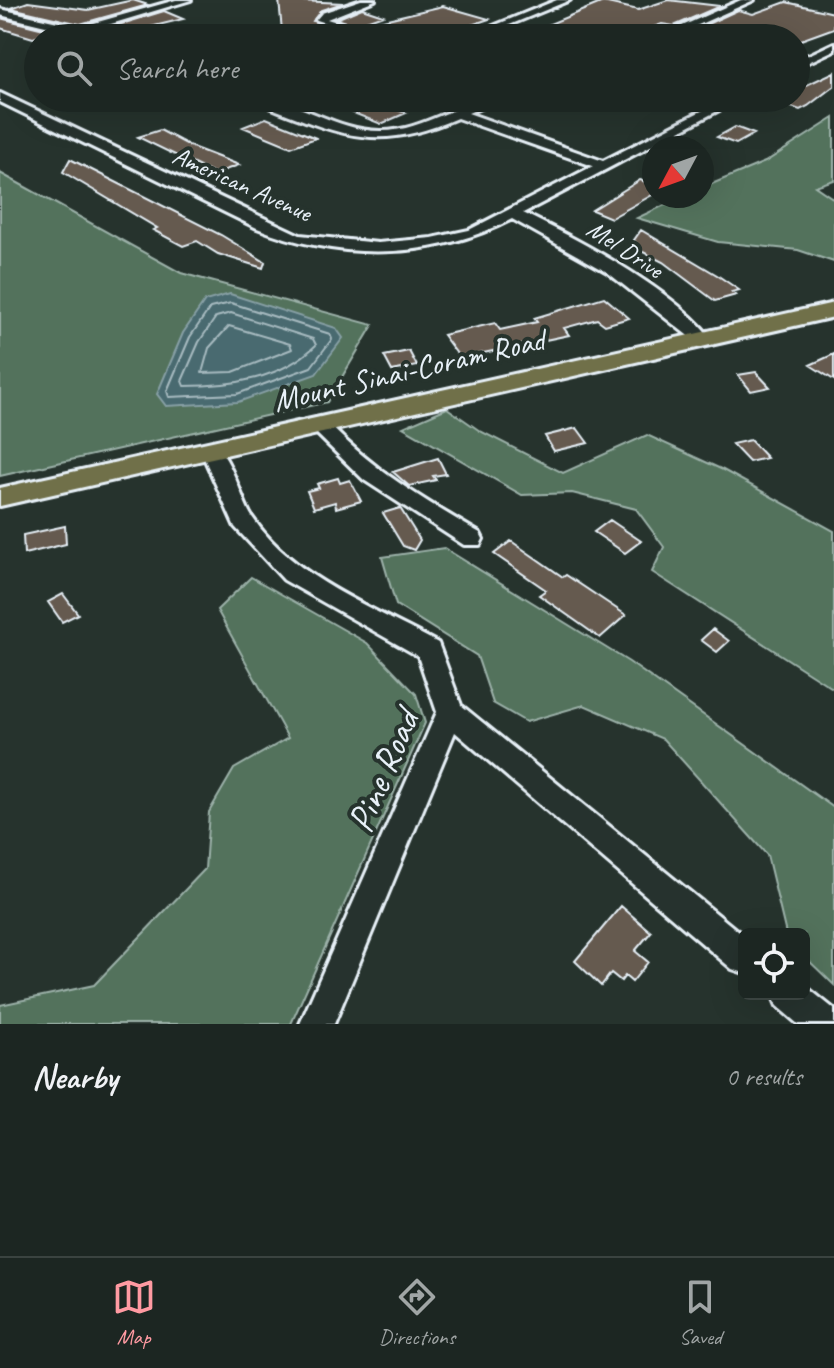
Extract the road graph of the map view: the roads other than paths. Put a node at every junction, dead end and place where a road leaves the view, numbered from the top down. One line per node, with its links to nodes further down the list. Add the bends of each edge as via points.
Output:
1 (186, 0): 7 (street)
2 (370, 0): 8 (street, via 321,20)
3 (565, 0): 9 (street)
4 (749, 0): 10 (street)
5 (0, 12): 6 (street)
6 (54, 24)
7 (102, 24)
8 (335, 24)
9 (504, 24)
10 (693, 24)
11 (834, 46): 12 (street)
12 (810, 58)
13 (0, 97): 14 (street, American Avenue)
14 (24, 109)
15 (31, 112): 21 (street, American Avenue, via 297,239 353,248 402,247 474,233)
16 (298, 112): 19 (street, via 351,133 375,136 418,130)
17 (459, 112): 19 (street)
18 (709, 112): 20 (street, American Avenue)
19 (456, 113): 20 (street)
20 (604, 166): 21 (street, American Avenue)
21 (513, 214): 23 (street, Mel Drive, via 628,275)
22 (834, 310): 23 (main road, Mount Sinai-Coram Road)
23 (702, 338): 24 (main road, Mount Sinai-Coram Road)
24 (320, 426): 25 (main road, Mount Sinai-Coram Road); 27 (street, via 367,473)
25 (211, 451): 26 (main road, Mount Sinai-Coram Road); 28 (street, Pine Road, via 243,521 292,574 429,650)
26 (0, 497)
27 (472, 539)
28 (450, 712): 29 (street); 31 (street, Pine Road)
29 (738, 952)
30 (796, 1000): 32 (street)
31 (317, 1024)
32 (825, 1024)

